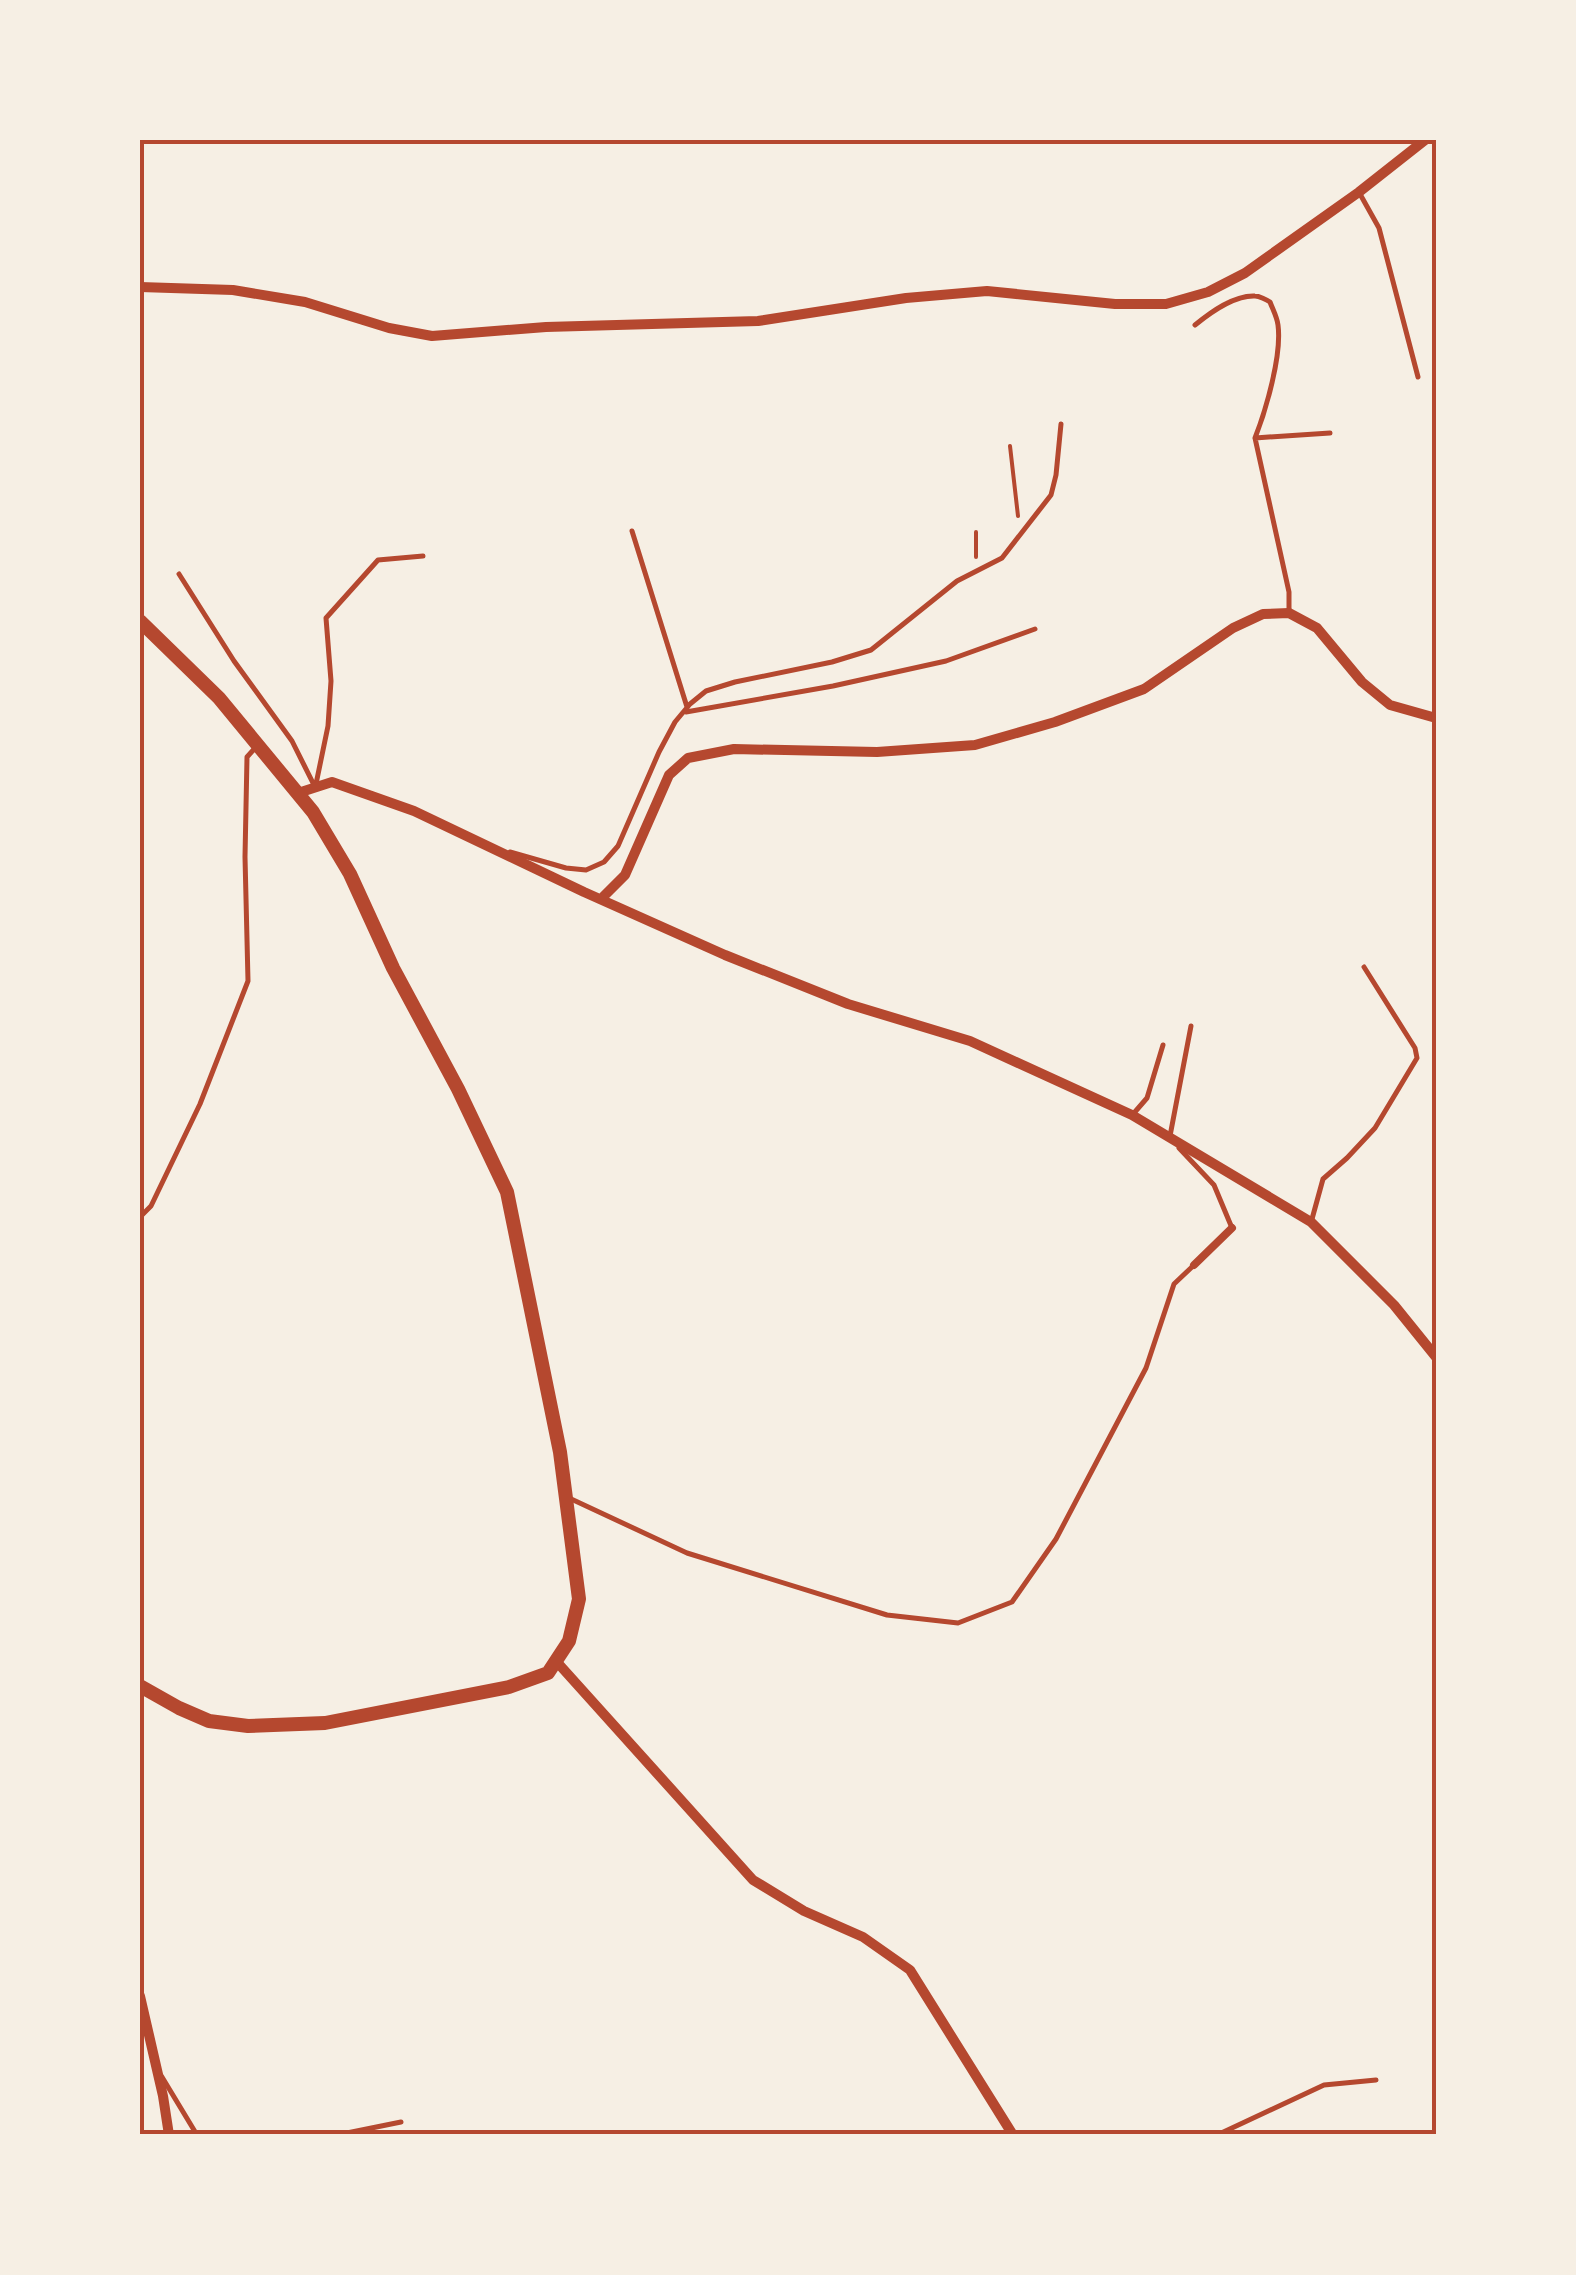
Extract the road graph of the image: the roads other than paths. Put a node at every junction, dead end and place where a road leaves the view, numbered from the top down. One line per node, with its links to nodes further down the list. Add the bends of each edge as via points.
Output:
1 (1424, 140): 2 (street)
2 (1359, 192): 3 (street, via 1246,273 1166,304 988,291 758,321 432,336 305,302 233,290); 5 (lane, via 1379,228)
3 (140, 287)
4 (1195, 324): 8 (lane, via 1236,300 1256,296 1270,302 1279,346)
5 (1418, 377)
6 (1061, 424): 15 (lane, via 1051,495 1002,558 956,582 871,650 706,691)
7 (1330, 433): 8 (lane)
8 (1255, 438): 12 (lane)
9 (632, 531): 15 (lane)
10 (423, 556): 18 (lane, via 378,560 326,618 331,681)
11 (179, 574): 18 (lane, via 292,741)
12 (1289, 613): 16 (street, via 1318,628 1362,682 1390,704); 21 (street, via 1263,614 1233,628 1144,689 975,745 877,752 734,749 688,758 668,775 625,875)
13 (140, 621): 17 (main road)
14 (1035, 629): 15 (lane, via 946,661)
15 (685, 710): 20 (lane, via 604,862 586,870 566,868)
16 (1436, 718)
17 (258, 745): 19 (main road); 27 (lane, via 247,757 248,981 200,1104)
18 (316, 788): 19 (street); 20 (street, via 332,782)
19 (298, 794): 32 (main road, via 350,874 507,1192)
20 (483, 844): 21 (street)
21 (601, 899): 25 (street, via 848,1004 970,1042)
22 (1364, 967): 28 (lane, via 1417,1058 1375,1128 1322,1179)
23 (1191, 1026): 26 (lane)
24 (1163, 1044): 25 (lane, via 1147,1098)
25 (1132, 1115): 26 (street)
26 (1170, 1138): 28 (street); 29 (lane, via 1214,1185)
27 (140, 1217)
28 (1311, 1222): 31 (street)
29 (1232, 1228): 30 (street)
30 (1194, 1265): 32 (lane, via 1174,1284 1146,1368 1056,1539 1012,1602 958,1623 887,1615 686,1554)
31 (1436, 1357)
32 (566, 1497): 33 (main road, via 580,1599 570,1641)
33 (556, 1661): 34 (main road, via 548,1673 509,1687 325,1723 209,1721); 42 (street, via 753,1880 910,1970)
34 (140, 1686)
35 (140, 1996): 36 (street)
36 (156, 2065): 39 (street); 40 (lane)
37 (1376, 2080): 43 (lane, via 1324,2085)
38 (401, 2122): 41 (lane)
39 (169, 2135)
40 (197, 2135)
41 (337, 2135)
42 (1013, 2135)
43 (1217, 2135)

